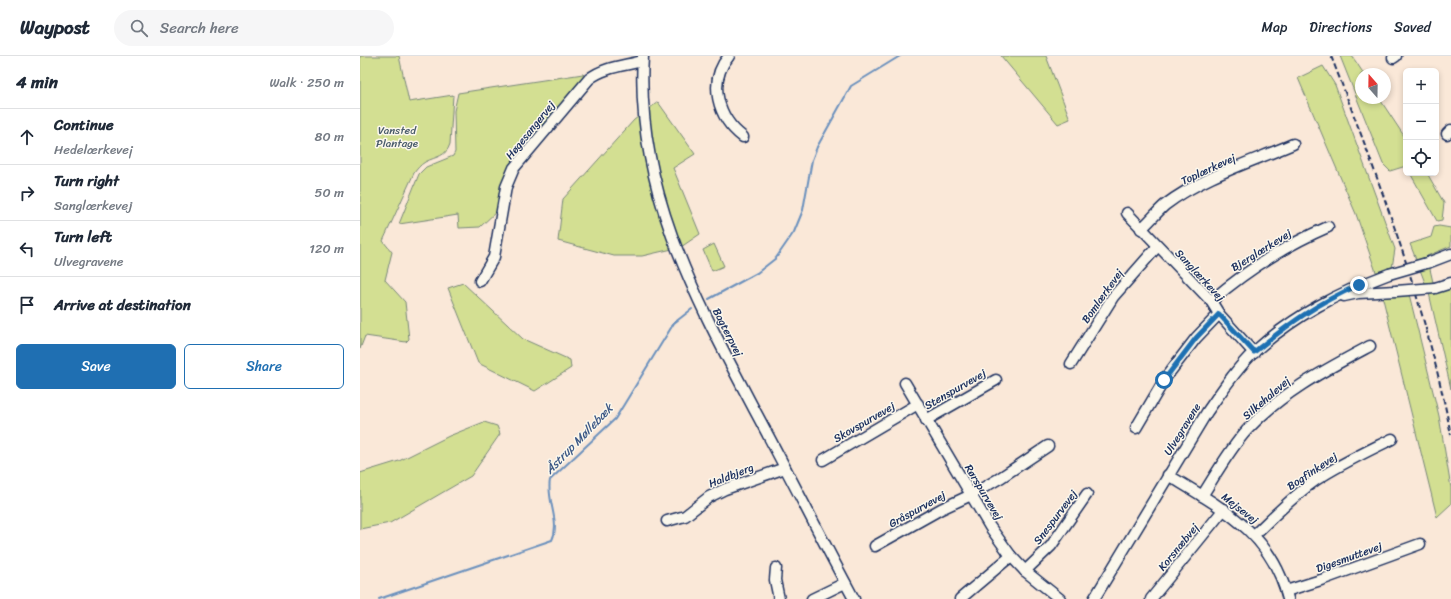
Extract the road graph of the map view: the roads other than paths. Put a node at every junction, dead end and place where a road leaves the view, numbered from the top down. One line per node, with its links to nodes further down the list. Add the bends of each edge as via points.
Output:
1 (729, 56): 3 (street, via 718,79 718,101 727,122)
2 (642, 59): 10 (street, Høgesangervej, via 596,73 588,79 514,168 506,187 494,257); 26 (street, Bagterpvej, via 647,146 672,241 691,287)
3 (743, 137)
4 (1293, 144): 7 (street, Toplærkevej, via 1182,194 1164,206)
5 (1127, 214): 7 (street, Sanglærkevej)
6 (1328, 227): 12 (street, Bjerglærkevej, via 1302,238 1257,264)
7 (1141, 229): 8 (street, Sanglærkevej)
8 (1157, 247): 12 (street, Sanglærkevej); 17 (street, Bomlærkevej, via 1113,297)
9 (1451, 254): 13 (street, Ulvegravene, bridge, via 1389,274)
10 (480, 280)
11 (1451, 283): 13 (street, Ulvegravene, bridge, via 1435,288 1358,294)
12 (1211, 301): 14 (street, Sanglærkevej)
13 (1324, 302): 16 (street, Ulvegravene, via 1300,316)
14 (1219, 314): 16 (street, Sanglærkevej); 22 (street, via 1196,338 1166,377)
15 (1370, 346): 30 (street, Silkehalevej, via 1311,377 1270,408 1231,450)
16 (1254, 352): 27 (street, Ulvegravene, via 1206,412)
17 (1071, 364)
18 (996, 380): 21 (street, Stenspurvevej)
19 (905, 383): 20 (street, Rørspurvevej)
20 (918, 404): 21 (street, Rørspurvevej); 25 (street, Skovspurvevej)
21 (926, 420): 29 (street, Rørspurvevej)
22 (1136, 428)
23 (1392, 438): 33 (street, Bogfinkevej, via 1316,480)
24 (1048, 446): 29 (street, Gråspurvevej)
25 (823, 460)
26 (785, 468): 32 (street, Haldbjerg, via 725,489 709,497 686,516); 39 (street, Bagterpvej)
27 (1168, 475): 30 (street, Mejsevej); 46 (street, Ulvegravene)
28 (1087, 494): 38 (street, Snespurvevej, via 1051,546)
29 (971, 495): 35 (street, Gråspurvevej, via 941,508); 36 (street, Rørspurvevej, via 990,527)
30 (1202, 496): 31 (street, Mejsevej)
31 (1224, 509): 33 (street, Mejsevej); 47 (street, Korsnæbvej)
32 (667, 521)
33 (1254, 534): 40 (street, Mejsevej, via 1275,564)
34 (1420, 544): 40 (street, Digesmuttevej)
35 (875, 546)
36 (1012, 556): 38 (street, Rørspurvevej); 44 (street)
37 (776, 568): 41 (street, via 775,580)
38 (1025, 571): 45 (street, Rørspurvevej)
39 (845, 583): 42 (street); 43 (street, Bagterpvej)
40 (1287, 595)
41 (779, 599)
42 (812, 599)
43 (854, 599)
44 (960, 599)
45 (1060, 599)
46 (1094, 599)
47 (1151, 599)

